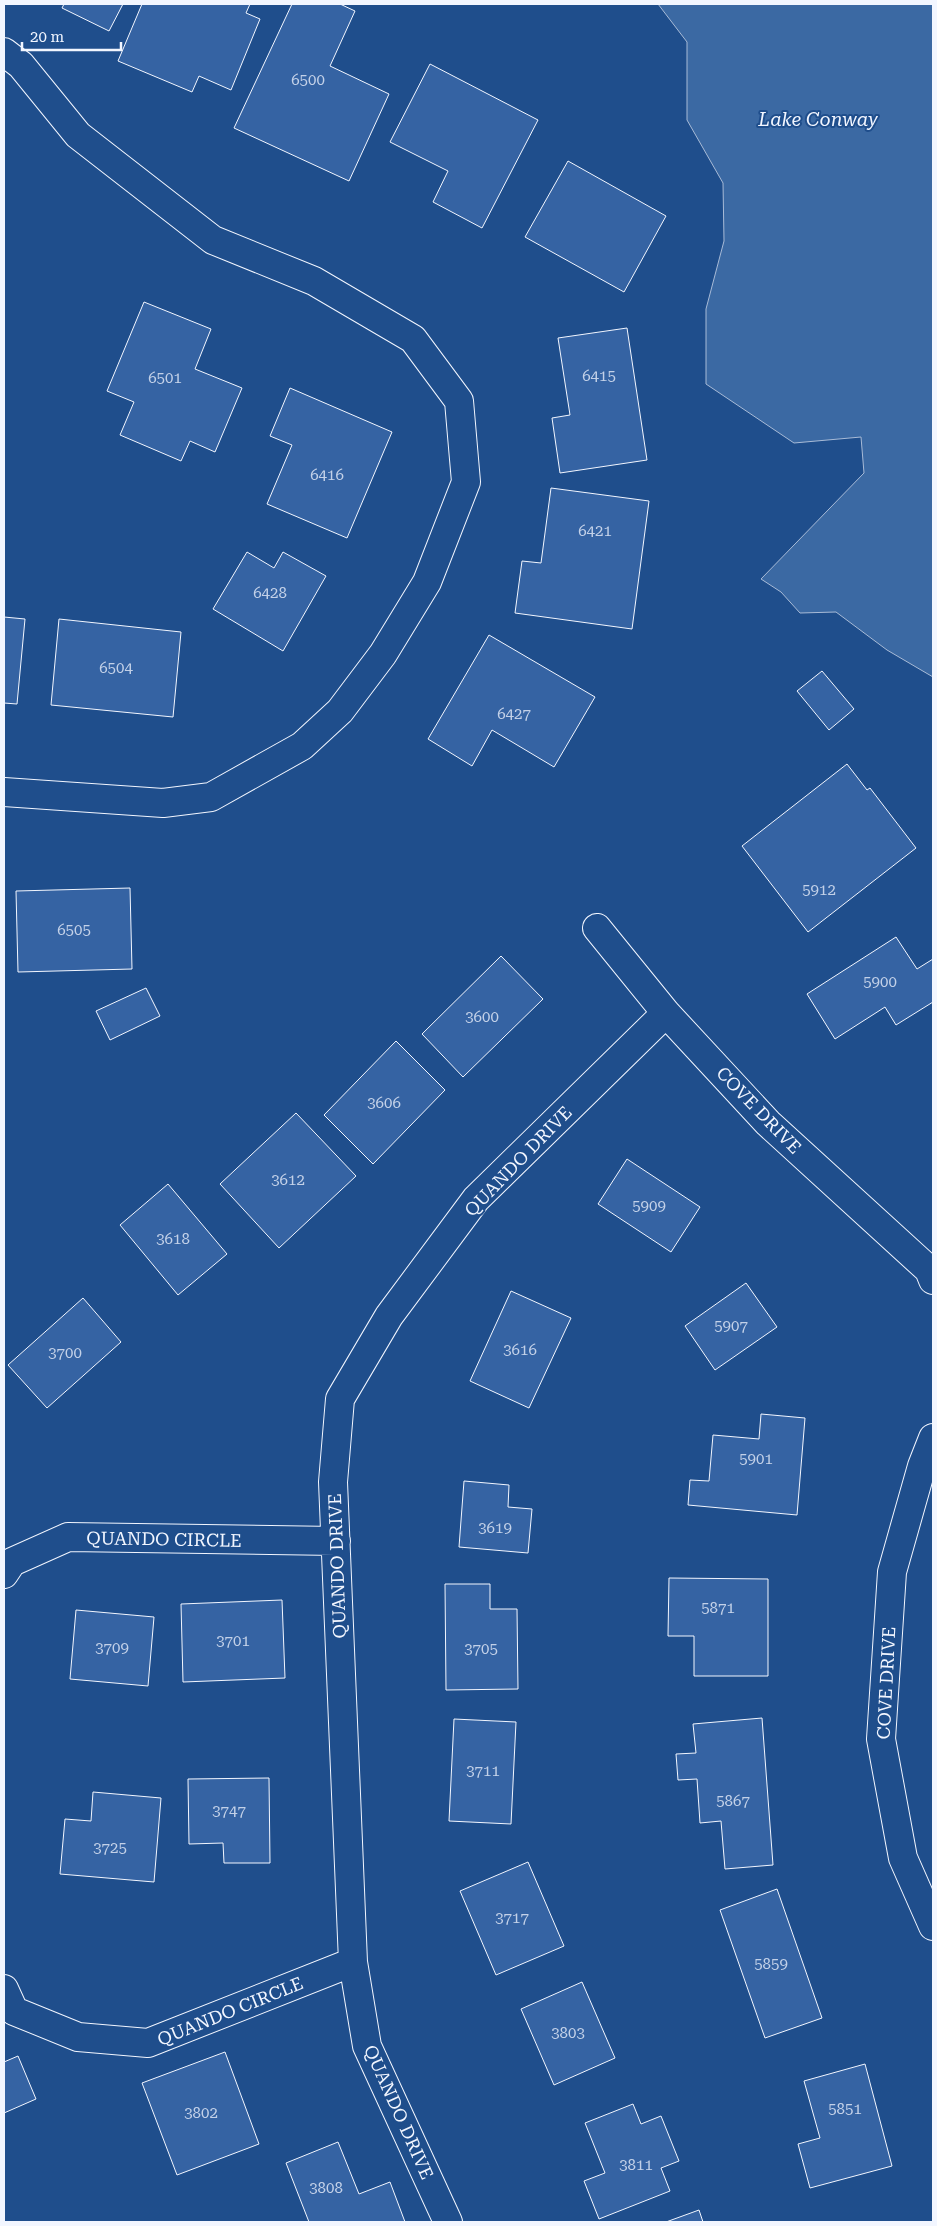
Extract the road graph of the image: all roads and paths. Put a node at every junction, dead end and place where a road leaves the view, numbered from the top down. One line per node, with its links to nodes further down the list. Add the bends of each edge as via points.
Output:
1 (4, 52): 2 (street, via 21,65 78,135 213,240 314,281 414,339 459,402 466,482 427,582 383,654 340,711 302,746 211,797 163,803)
2 (4, 792)
3 (597, 928): 4 (street, COVE DRIVE)
4 (666, 1013): 5 (street, COVE DRIVE, via 768,1123 929,1270); 7 (street, QUANDO DRIVE, via 476,1199 389,1316 340,1399 333,1482)
5 (933, 1280)
6 (933, 1438): 9 (street, COVE DRIVE, via 892,1572 881,1739 904,1858)
7 (336, 1541): 8 (street, QUANDO CIRCLE, via 68,1538 12,1562); 10 (street, QUANDO DRIVE)
8 (4, 1574)
9 (933, 1926)
10 (353, 1962): 11 (street, QUANDO CIRCLE, via 148,2044 78,2037 14,2011); 12 (street, QUANDO DRIVE, via 367,2046)
11 (4, 1989)
12 (448, 2222)

